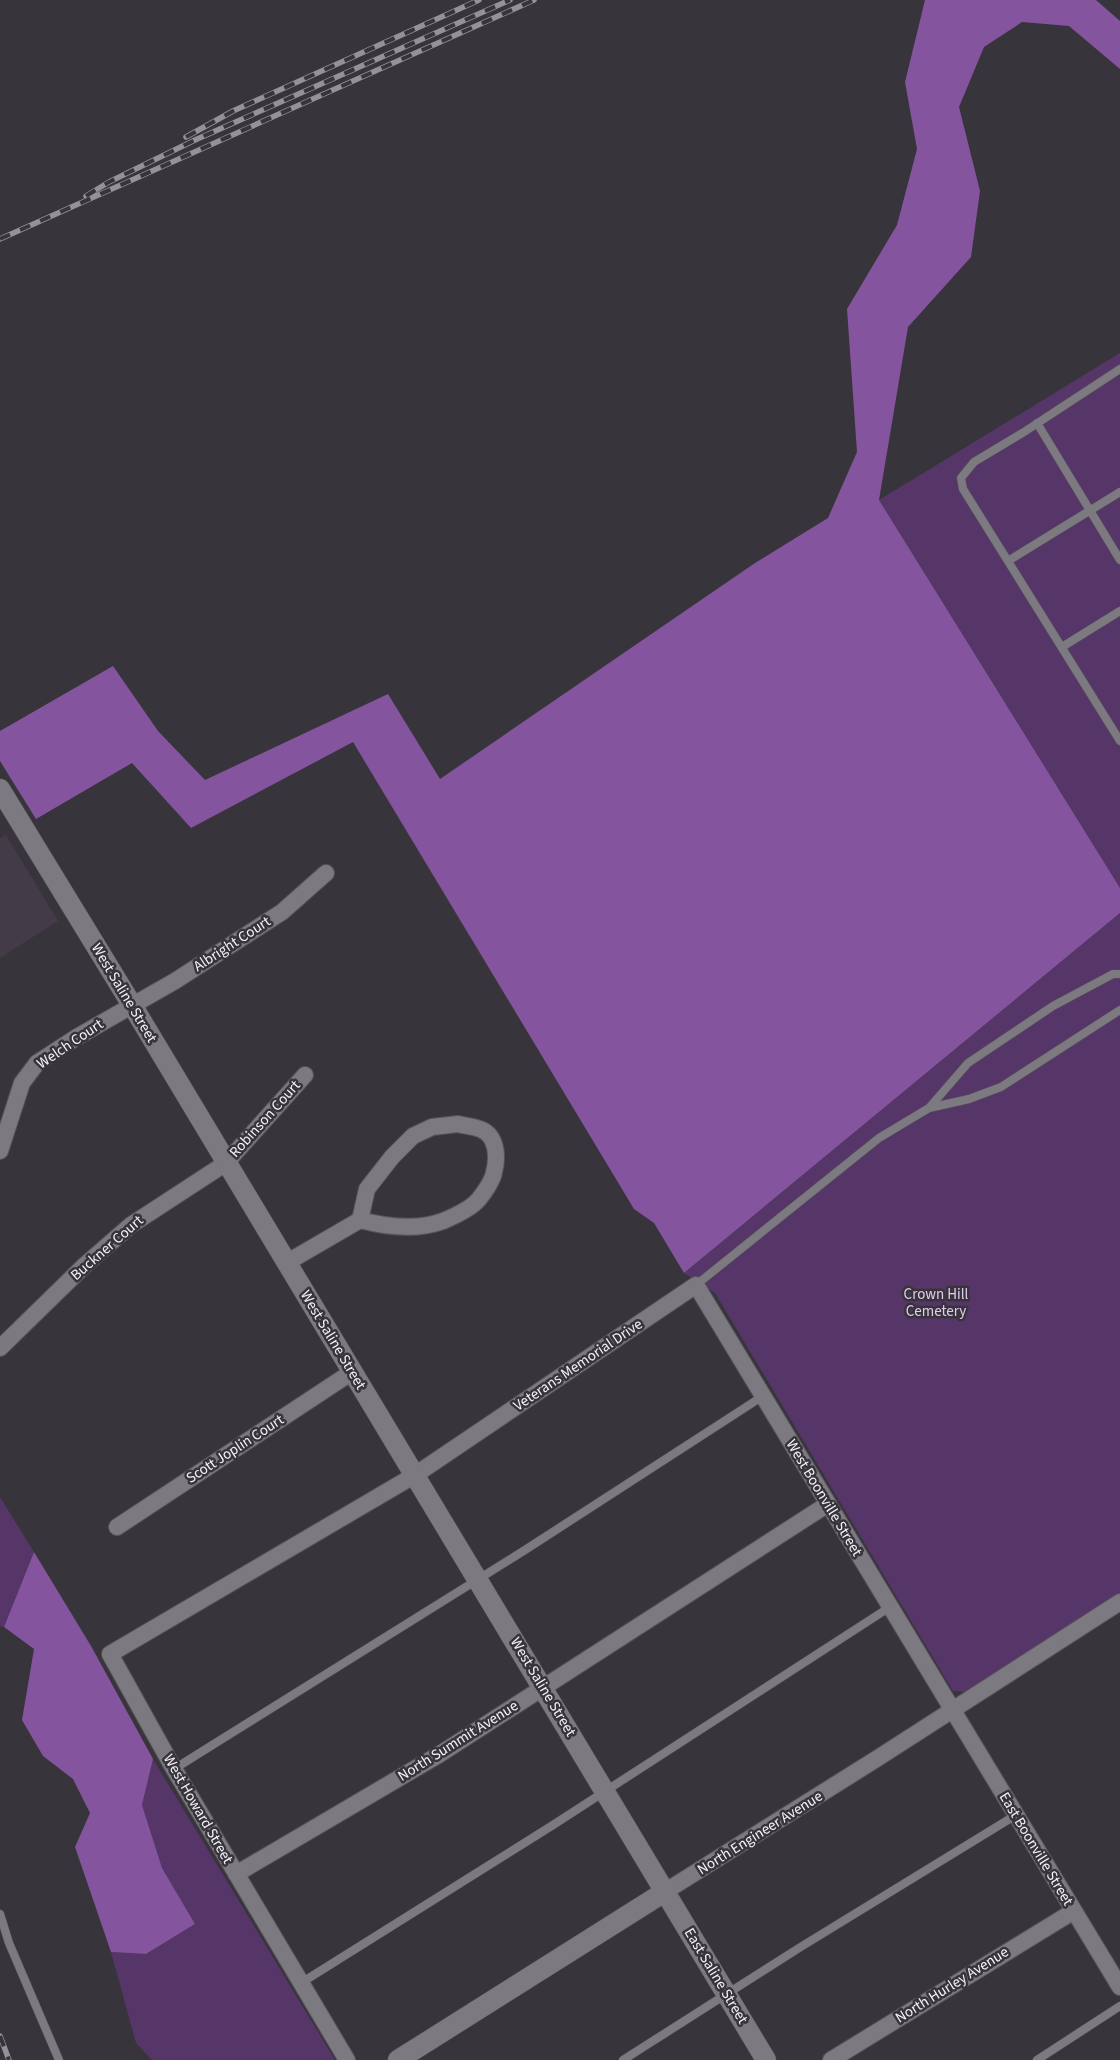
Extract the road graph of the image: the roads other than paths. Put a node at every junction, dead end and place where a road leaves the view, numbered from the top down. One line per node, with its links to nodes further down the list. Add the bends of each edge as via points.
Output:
1 (1119, 372): 2 (lane)
2 (1037, 424): 4 (lane); 6 (lane, via 974,462 960,478 963,489)
3 (1120, 492): 4 (lane)
4 (1090, 510): 5 (lane); 6 (lane)
5 (1120, 560)
6 (1008, 561): 8 (lane)
7 (1120, 612): 8 (lane)
8 (1062, 647): 9 (lane)
9 (1119, 738)
10 (0, 789): 13 (street, West Saline Street)
11 (326, 873): 13 (street, Albright Court, via 282,912)
12 (1120, 974): 16 (lane, Veterans Memorial Drive, via 1113,974 1053,1006 968,1063)
13 (132, 1005): 17 (street, Welch Court, via 37,1063 22,1083); 18 (street, West Saline Street)
14 (1120, 1010): 16 (lane, Veterans Memorial Drive, via 1001,1087 970,1099)
15 (305, 1075): 18 (street, Robinson Court)
16 (929, 1108): 21 (lane, Veterans Memorial Drive, via 879,1138)
17 (0, 1151)
18 (226, 1163): 20 (street, West Saline Street); 22 (street, Buckner Court, via 131,1224)
19 (360, 1220): 19 (street, via 385,1227 419,1226 442,1221 464,1211 479,1200 494,1174 493,1139 482,1129 458,1124 432,1127 413,1136 367,1189); 20 (street)
20 (286, 1263): 23 (street, West Saline Street)
21 (696, 1285): 24 (street, West Boonville Street); 25 (street, Veterans Memorial Drive)
22 (0, 1348)
23 (352, 1372): 25 (street, West Saline Street); 27 (street, Scott Joplin Court)
24 (763, 1396): 26 (street, West Boonville Street); 28 (lane)
25 (415, 1475): 28 (street, West Saline Street); 29 (street, Veterans Memorial Drive)
26 (828, 1504): 31 (street, West Boonville Street); 32 (street, North Summit Avenue)
27 (117, 1527)
28 (478, 1579): 32 (street, West Saline Street); 34 (lane)
29 (208, 1596): 34 (street, West Howard Street, via 110,1654)
30 (1120, 1602): 33 (street, North Engineer Avenue)
31 (890, 1607): 33 (street, West Boonville Street); 35 (lane)
32 (543, 1688): 35 (street, West Saline Street); 37 (street, North Summit Avenue, via 440,1754)
33 (952, 1711): 36 (street, East Boonville Street); 38 (street, North Engineer Avenue)
34 (174, 1769): 37 (street, West Howard Street)
35 (606, 1791): 38 (street, West Saline Street); 41 (lane)
36 (1016, 1815): 39 (street, East Boonville Street); 43 (lane)
37 (236, 1874): 41 (street, West Howard Street)
38 (666, 1892): 43 (street, East Saline Street); 47 (street, North Engineer Avenue)
39 (1074, 1911): 42 (street, East Boonville Street); 50 (street, North Hurley Avenue)
40 (0, 1914): 45 (lane, via 9,1943)
41 (301, 1983): 46 (street, West Howard Street)
42 (1120, 1987)
43 (727, 1994): 48 (lane); 49 (street, East Saline Street)
44 (1120, 2006): 51 (lane)
45 (59, 2060)
46 (347, 2060)
47 (398, 2060)
48 (624, 2060)
49 (766, 2060)
50 (831, 2060)
51 (1036, 2060)

